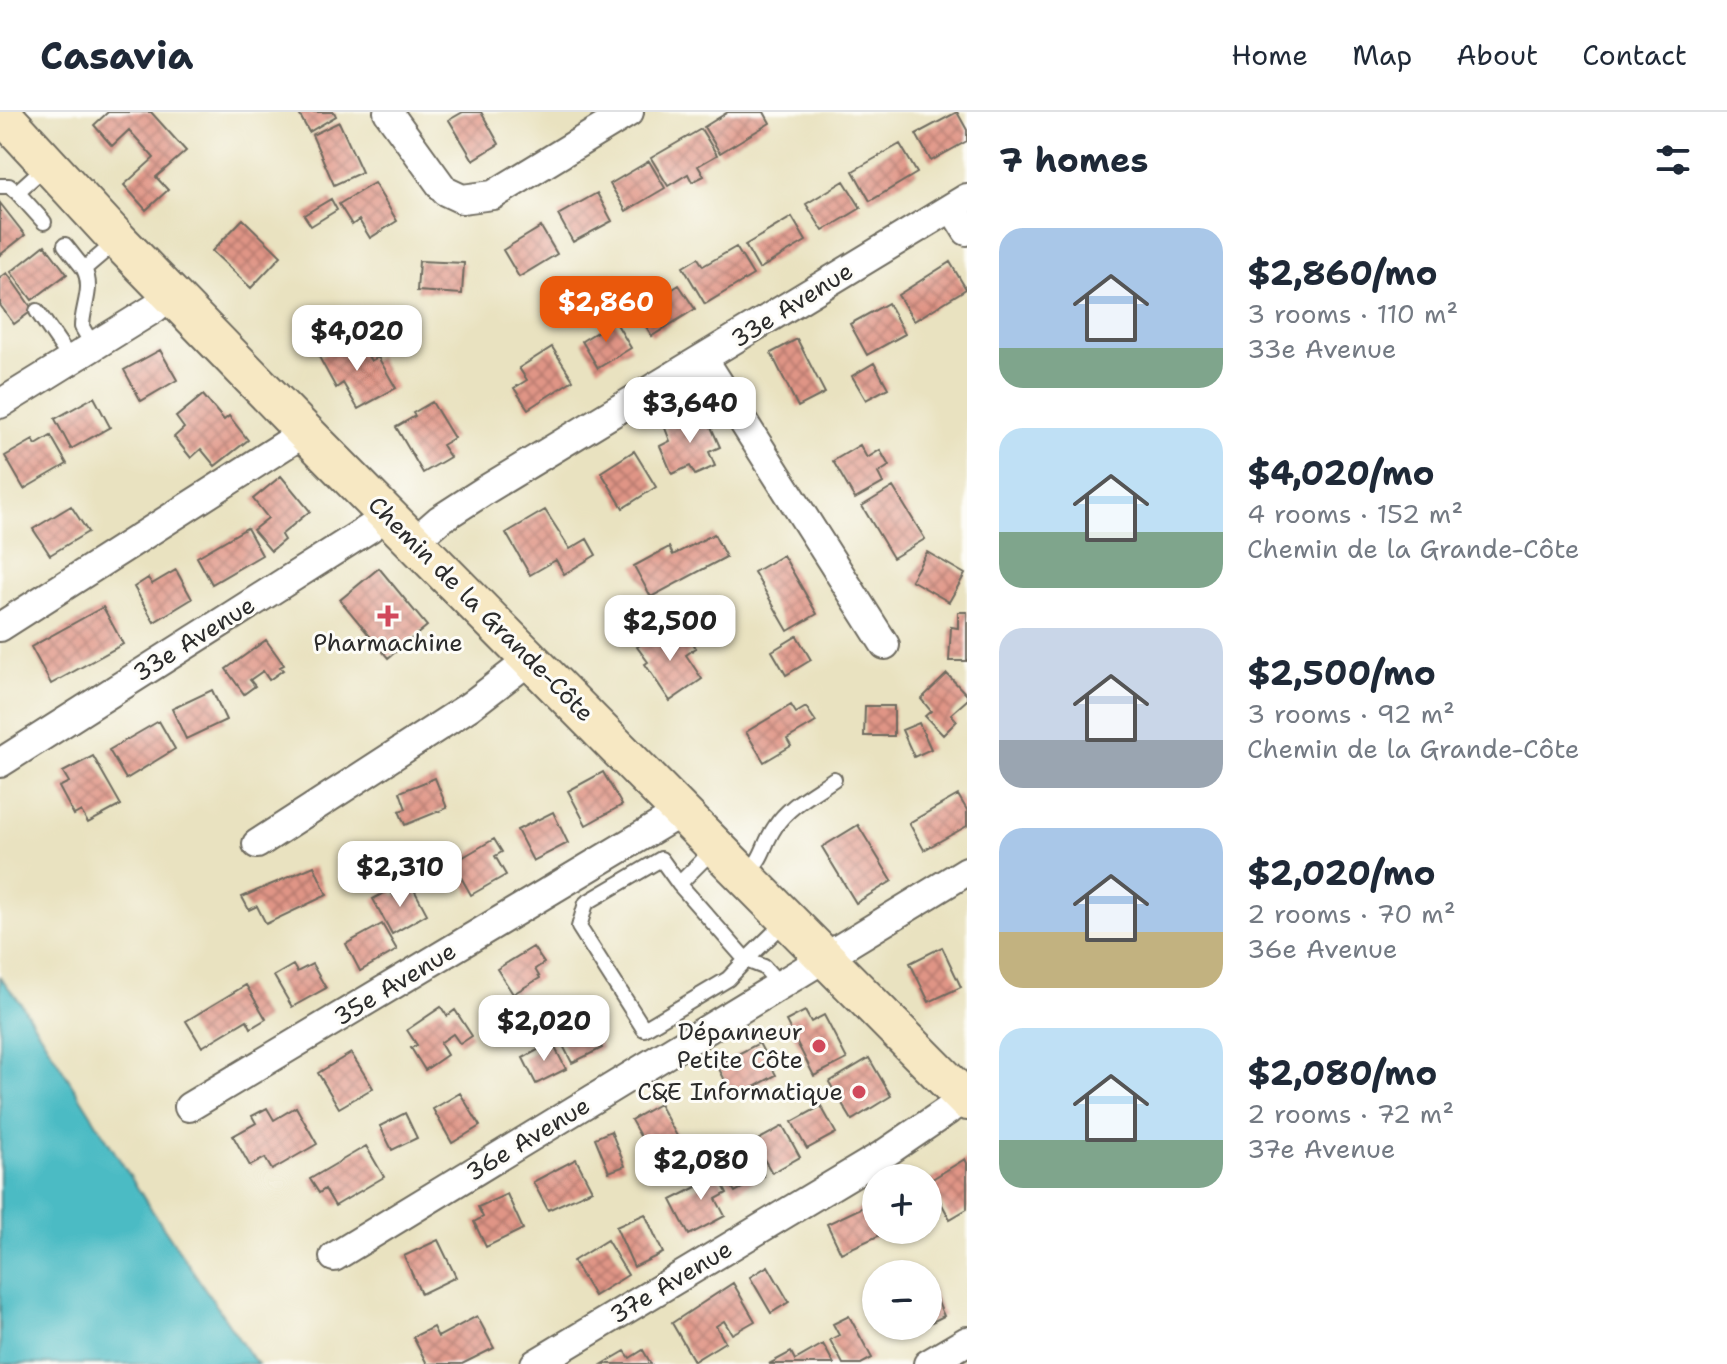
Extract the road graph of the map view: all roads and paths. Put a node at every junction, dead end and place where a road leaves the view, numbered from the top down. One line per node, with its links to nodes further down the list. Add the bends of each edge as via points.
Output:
1 (388, 112): 2 (street, via 445,191 462,199 493,195)
2 (629, 112)
3 (4, 119): 4 (main road, Chemin de la Grande-Côte)
4 (48, 165): 6 (lane); 9 (main road, Chemin de la Grande-Côte)
5 (0, 186): 6 (lane)
6 (17, 192): 8 (lane)
7 (962, 212): 15 (street, 33e Avenue)
8 (44, 222)
9 (118, 240): 11 (lane); 12 (main road, Chemin de la Grande-Côte)
10 (65, 245): 11 (lane)
11 (84, 269): 14 (lane, via 88,290)
12 (171, 294): 14 (street); 17 (main road, Chemin de la Grande-Côte)
13 (37, 311): 14 (lane)
14 (82, 353): 16 (street)
15 (704, 360): 19 (street, 33e Avenue, via 487,489); 21 (street)
16 (0, 404)
17 (305, 432): 18 (main road, Chemin de la Grande-Côte); 20 (street)
18 (387, 514): 19 (main road, Chemin de la Grande-Côte); 23 (street, 33e Avenue)
19 (415, 541): 22 (main road, Chemin de la Grande-Côte)
20 (0, 627)
21 (885, 645)
22 (531, 659): 25 (main road, Chemin de la Grande-Côte); 26 (street, via 478,700)
23 (0, 763)
24 (834, 779): 30 (lane, via 782,818 761,860)
25 (683, 811): 27 (main road, Chemin de la Grande-Côte); 28 (street, 35e Avenue)
26 (257, 844)
27 (717, 846): 30 (main road, Chemin de la Grande-Côte); 31 (lane)
28 (654, 847): 31 (lane); 32 (street, 35e Avenue)
29 (967, 871): 34 (street, 36e Avenue)
30 (745, 875): 33 (main road, Chemin de la Grande-Côte)
31 (679, 884): 35 (lane)
32 (579, 891): 37 (lane, via 579,927 644,1029); 39 (street, 35e Avenue)
33 (787, 920): 34 (main road, Chemin de la Grande-Côte); 35 (lane)
34 (823, 957): 36 (street, 36e Avenue); 38 (main road, Chemin de la Grande-Côte)
35 (746, 960): 36 (lane, via 764,967); 37 (lane)
36 (780, 985): 37 (street, 36e Avenue)
37 (699, 1015): 40 (street, 36e Avenue)
38 (966, 1097): 42 (street, 37e Avenue, via 881,1156)
39 (189, 1107)
40 (334, 1257)
41 (967, 1341): 43 (street)
42 (535, 1364)
43 (928, 1364)

